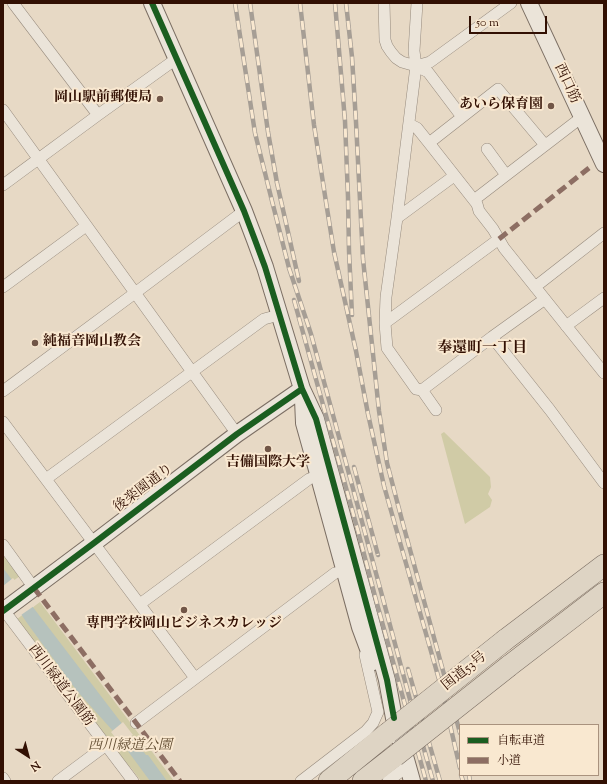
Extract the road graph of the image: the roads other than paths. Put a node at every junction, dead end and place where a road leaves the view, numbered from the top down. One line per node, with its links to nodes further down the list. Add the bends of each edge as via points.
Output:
1 (13, 3): 9 (street)
2 (152, 3): 7 (street)
3 (384, 3): 8 (street, via 385,40 388,46 396,58)
4 (417, 3): 8 (street, via 414,51)
5 (511, 3): 8 (street, via 430,62)
6 (529, 3): 12 (street, 西口筋)
7 (176, 59): 9 (street); 23 (street)
8 (416, 66): 11 (street, via 428,72); 13 (street)
9 (98, 115): 17 (street)
10 (5, 117): 17 (street)
11 (462, 117): 14 (street); 15 (street, via 498,89)
12 (582, 117): 15 (street); 18 (street, 西口筋)
13 (409, 124): 14 (street, via 417,128); 24 (street)
14 (429, 143): 20 (street)
15 (545, 145): 19 (street)
16 (487, 149): 19 (street)
17 (39, 159): 21 (street); 25 (street)
18 (604, 164)
19 (506, 175): 22 (street)
20 (454, 176): 22 (street); 24 (street)
21 (3, 185)
22 (474, 200): 27 (street)
23 (244, 211): 30 (street); 33 (street, via 256,240)
24 (398, 218): 34 (street, via 386,297)
25 (86, 226): 28 (street); 30 (street)
26 (604, 233): 29 (street)
27 (499, 240): 29 (street); 34 (street)
28 (3, 287)
29 (535, 287): 32 (street)
30 (135, 293): 38 (street); 41 (street)
31 (604, 298): 35 (street)
32 (545, 299): 35 (street); 36 (street)
33 (279, 315): 38 (street, via 264,319); 39 (street)
34 (385, 323): 40 (street, via 387,348 416,389)
35 (566, 326): 37 (street)
36 (492, 337): 40 (street); 47 (street)
37 (603, 369)
38 (191, 371): 44 (street); 46 (street)
39 (302, 389): 44 (street, 後楽園通り); 45 (street, via 304,423); 51 (street, via 316,419)
40 (422, 390): 42 (street)
41 (3, 391)
42 (436, 410)
43 (3, 422): 46 (street)
44 (237, 434): 48 (street, 後楽園通り)
45 (319, 475): 51 (street); 54 (street, via 309,479)
46 (46, 479): 48 (street)
47 (604, 484)
48 (94, 543): 52 (street, 後楽園通り); 54 (street)
49 (3, 545): 52 (street)
50 (604, 565): 59 (highway, 国道53号, bridge)
51 (351, 569): 56 (street); 57 (street, via 335,573); 59 (street, via 387,680)
52 (30, 591): 55 (street, 後楽園通り)
53 (604, 593): 61 (highway, 国道53号, bridge, via 508,666)
54 (140, 604): 57 (street)
55 (6, 608): 60 (street, 西川緑道公園筋)
56 (365, 643): 59 (street, via 381,682); 66 (street, via 365,655 378,712 373,723)
57 (195, 678): 58 (street)
58 (136, 723)
59 (391, 726): 61 (street); 67 (highway, 国道53号)
60 (105, 746): 64 (street); 65 (street, 西川緑道公園筋)
61 (405, 767): 68 (highway, 国道53号); 69 (street)
62 (3, 778): 63 (street)
63 (5, 781)
64 (58, 781)
65 (133, 781)
66 (301, 781)
67 (329, 781)
68 (364, 781)
69 (388, 781)

